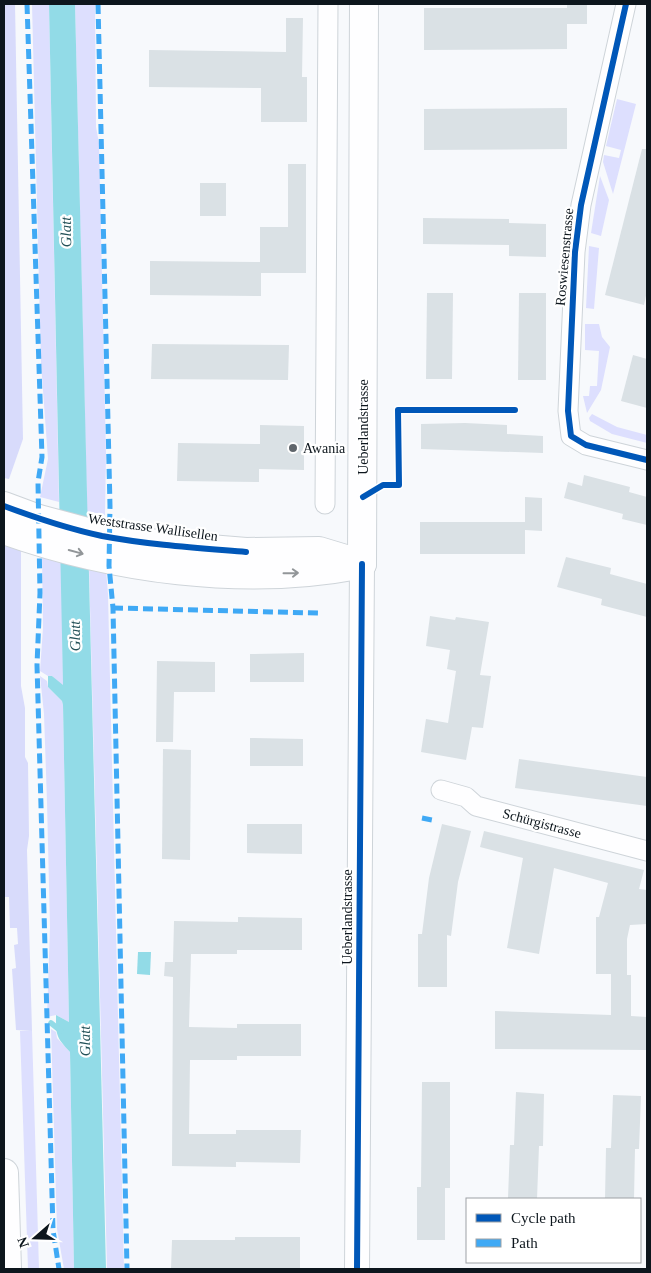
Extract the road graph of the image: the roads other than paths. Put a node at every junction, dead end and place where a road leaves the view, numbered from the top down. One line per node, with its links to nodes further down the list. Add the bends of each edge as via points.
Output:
1 (328, 4): 5 (street)
2 (364, 4): 8 (main road, Ueberlandstrasse)
3 (626, 4): 4 (street, Roswiesenstrasse, via 581,205 575,260 568,412 571,436 586,445)
4 (647, 460)
5 (325, 504)
6 (21, 520): 7 (main road, Weststrasse Wallisellen); 8 (main road, Weststrasse Wallisellen, via 173,546 244,563 319,551)
7 (4, 530)
8 (362, 564): 13 (street, Ueberlandstrasse)
9 (441, 790): 10 (street, Schürgistrasse, via 466,797 476,806)
10 (647, 851)
11 (4, 1173): 12 (main road)
12 (7, 1269)
13 (358, 1269)

